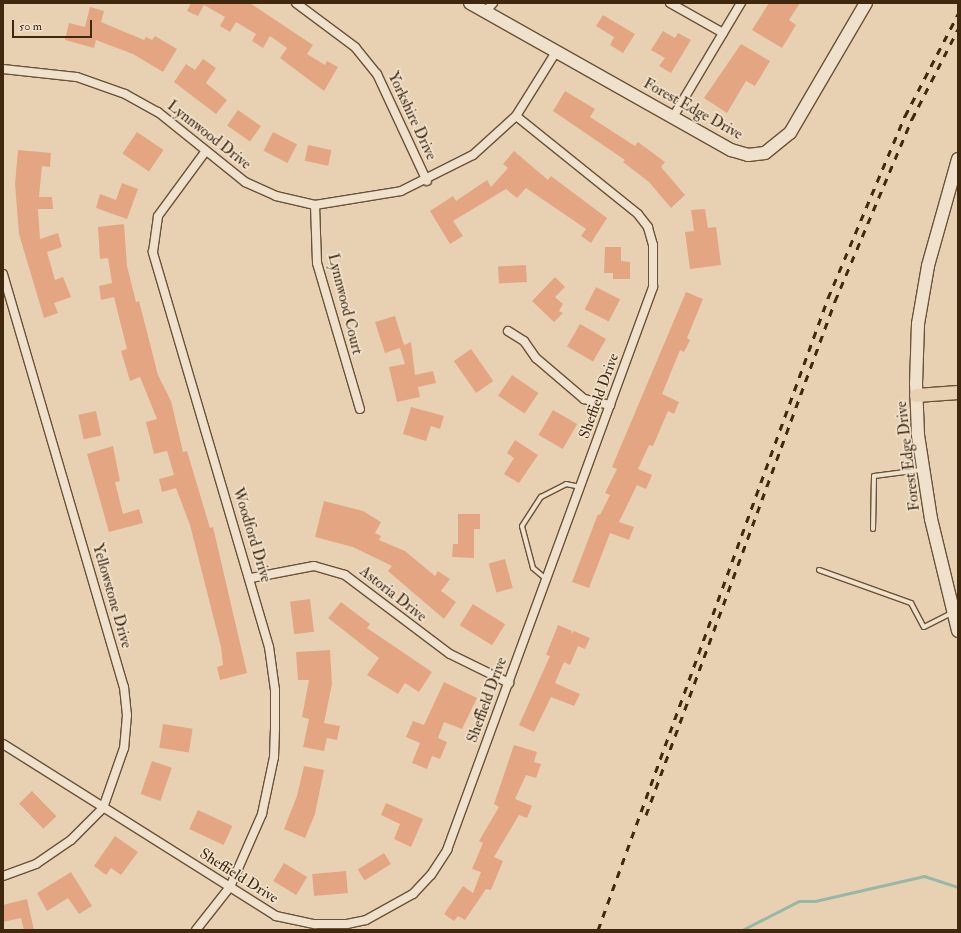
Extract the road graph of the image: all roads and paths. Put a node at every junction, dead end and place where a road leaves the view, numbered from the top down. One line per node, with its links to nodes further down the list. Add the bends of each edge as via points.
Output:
1 (296, 3): 14 (street, Yorkshire Drive, via 354,47 377,74)
2 (470, 3): 6 (street, Forest Edge Drive)
3 (670, 3): 7 (street)
4 (741, 3): 7 (street)
5 (866, 3): 11 (street, Forest Edge Drive, via 790,133 765,153 748,155 731,150)
6 (489, 8): 8 (street, Forest Edge Drive)
7 (723, 33): 11 (street)
8 (556, 52): 10 (street, Lynnwood Drive); 11 (street, Forest Edge Drive)
9 (3, 69): 12 (street, Lynnwood Drive, via 77,77 125,94 158,112)
10 (516, 116): 14 (street, Lynnwood Drive, via 473,155); 20 (street, Sheffield Drive, via 622,197 648,227 655,261 653,287)
11 (674, 117)
12 (205, 152): 15 (street, Lynnwood Drive, via 245,182 276,196); 26 (street, Woodford Drive, via 158,216 154,252)
13 (958, 160): 19 (street, Forest Edge Drive, via 928,266 918,324)
14 (427, 181): 15 (street, Lynnwood Drive, via 376,198)
15 (315, 205): 21 (street, Lynnwood Court, via 317,263)
16 (3, 274): 32 (street, Yellowstone Drive, via 124,688 127,715 124,748)
17 (508, 331): 20 (street, via 524,341 536,358 584,399)
18 (958, 392): 19 (main road)
19 (916, 395): 22 (street, Forest Edge Drive)
20 (610, 405): 23 (street, Sheffield Drive)
21 (360, 409)
22 (924, 470): 24 (lane, via 874,476); 28 (street, Forest Edge Drive)
23 (580, 487): 27 (street, Sheffield Drive); 27 (lane, via 566,484 541,497 522,526 533,568)
24 (873, 530)
25 (819, 570): 28 (lane, via 911,603 924,627)
26 (251, 578): 30 (street, Astoria Drive, via 314,566 346,575 450,654); 34 (street, Woodford Drive, via 269,647 275,690 274,757 262,814)
27 (546, 579): 30 (street, Sheffield Drive)
28 (954, 612): 29 (street, Forest Edge Drive)
29 (958, 631)
30 (509, 683): 34 (street, Sheffield Drive, via 447,850 431,875 413,894 366,920 347,924 315,924 276,916)
31 (3, 744): 32 (street, Sheffield Drive)
32 (104, 808): 33 (street, Yellowstone Drive, via 71,840 36,864); 34 (street, Sheffield Drive)
33 (3, 876)
34 (230, 887): 35 (street, Woodford Drive)
35 (196, 930)

